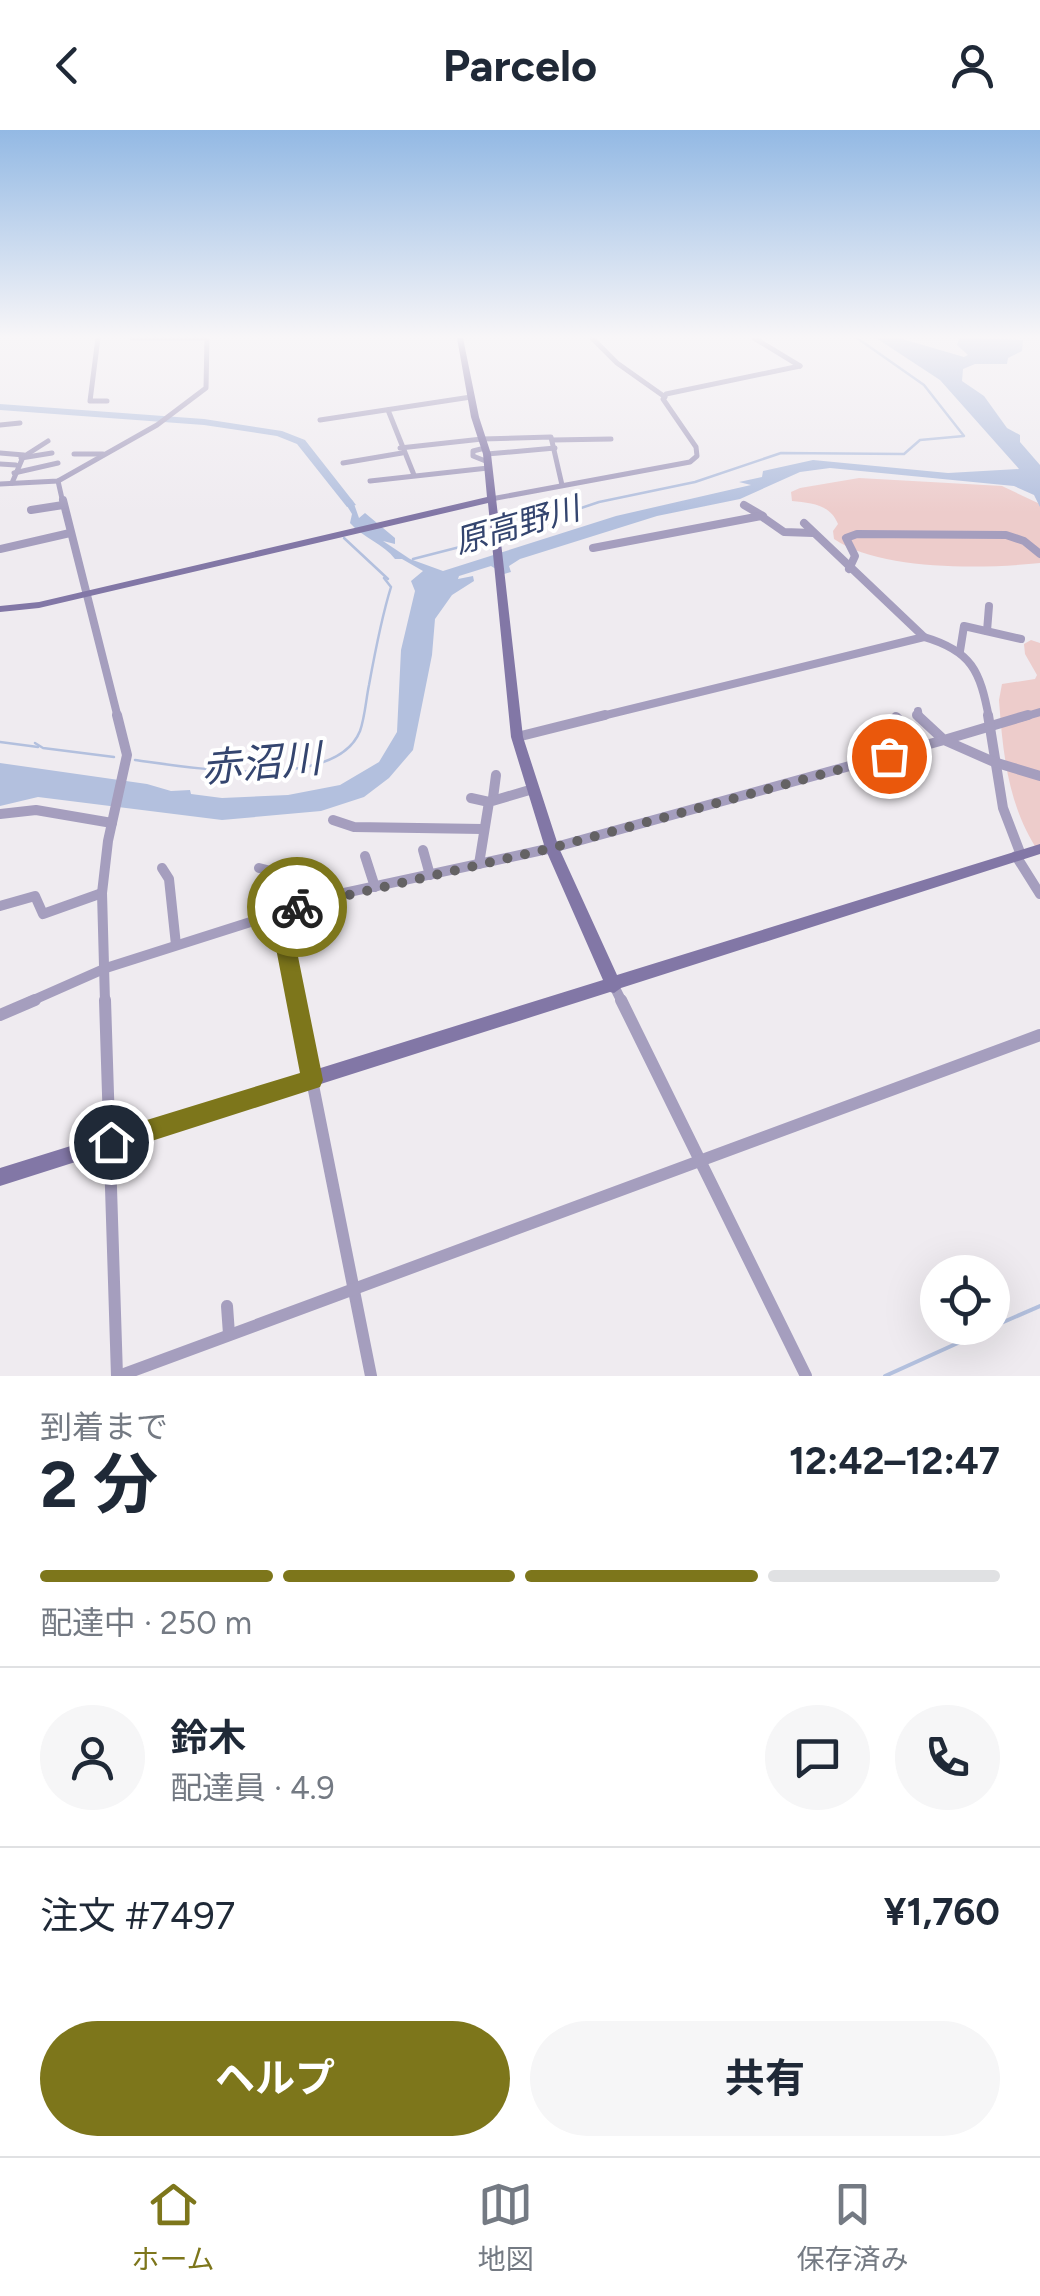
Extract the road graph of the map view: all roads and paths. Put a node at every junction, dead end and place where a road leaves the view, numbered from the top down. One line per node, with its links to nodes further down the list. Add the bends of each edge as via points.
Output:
1 (91, 396): 5 (street, via 90,402)
2 (194, 396): 7 (street)
3 (665, 396): 35 (street, via 696,448 695,460)
4 (471, 398): 6 (street); 22 (street)
5 (108, 401)
6 (388, 410): 8 (street); 16 (street)
7 (168, 413): 11 (street)
8 (320, 420)
9 (20, 422): 10 (street)
10 (0, 425)
11 (157, 425): 21 (street)
12 (18, 438): 18 (street)
13 (611, 438): 15 (street)
14 (48, 441): 23 (street)
15 (554, 444): 22 (street); 22 (street, via 551,436); 35 (street)
16 (402, 451): 22 (street); 25 (street); 30 (street)
17 (0, 453): 18 (street)
18 (11, 453): 23 (street)
19 (52, 454): 23 (street)
20 (74, 454): 21 (street)
21 (106, 454): 31 (street)
22 (486, 454): 29 (street); 36 (street)
23 (23, 457): 28 (street)
24 (441, 461): 29 (street)
25 (343, 463)
26 (0, 464): 28 (street)
27 (58, 464): 28 (street)
28 (15, 469): 33 (street)
29 (446, 472): 30 (street)
30 (414, 475): 32 (street)
31 (58, 481): 33 (street); 38 (street)
32 (370, 481)
33 (12, 483): 34 (street)
34 (0, 484)
35 (562, 485): 36 (street)
36 (490, 499): 48 (street); 59 (street)
37 (744, 505): 40 (street)
38 (63, 506): 39 (street); 43 (street)
39 (31, 510)
40 (765, 517): 42 (street, via 786,533); 44 (street)
41 (804, 523): 42 (street)
42 (813, 532): 47 (street)
43 (70, 534): 45 (street); 48 (street)
44 (592, 548)
45 (0, 549)
46 (1040, 554): 47 (street, via 1006,535 857,534 846,538 854,556)
47 (849, 569): 52 (street)
48 (86, 593): 50 (street); 70 (street, via 126,748)
49 (989, 606): 51 (street)
50 (0, 609)
51 (987, 631): 53 (street); 54 (street, via 964,626)
52 (924, 637): 54 (street); 59 (street)
53 (1021, 639)
54 (960, 651): 58 (street, via 978,675)
55 (918, 710): 60 (street, via 916,716)
56 (1040, 712): 58 (street)
57 (896, 717): 61 (street)
58 (988, 727): 60 (street); 62 (street)
59 (516, 736): 65 (street)
60 (944, 740): 61 (street); 62 (street)
61 (924, 746): 72 (street)
62 (994, 762): 64 (street); 76 (street)
63 (496, 775): 67 (street)
64 (1040, 776)
65 (533, 790): 67 (street); 72 (street)
66 (471, 798): 67 (street)
67 (491, 800): 71 (street)
68 (0, 814): 70 (street, via 36,810)
69 (332, 820): 71 (street, via 354,827)
70 (112, 823): 82 (street)
71 (482, 828): 77 (street)
72 (552, 848): 77 (street); 88 (street)
73 (1040, 849): 76 (street)
74 (423, 850): 80 (street)
75 (365, 856): 81 (street)
76 (1019, 856): 83 (street); 88 (street)
77 (478, 864): 80 (street)
78 (162, 868): 86 (street)
79 (259, 868): 85 (street, via 275,872)
80 (430, 875): 81 (street)
81 (375, 887): 85 (street)
82 (102, 893): 84 (street, via 43,914 35,896); 87 (street)
83 (1040, 894)
84 (0, 906)
85 (282, 911): 86 (street); 91 (street)
86 (176, 945): 87 (street)
87 (106, 968): 89 (street); 92 (street)
88 (614, 986): 91 (street); 93 (street)
89 (0, 1014)
90 (1040, 1034): 93 (street)
91 (312, 1080): 92 (street); 95 (street)
92 (111, 1142): 94 (street); 98 (street)
93 (698, 1160): 95 (street); 100 (street)
94 (0, 1177)
95 (354, 1288): 97 (street); 99 (street)
96 (227, 1306): 97 (street)
97 (230, 1334): 98 (street)
98 (118, 1376)
99 (371, 1376)
100 (806, 1376)

